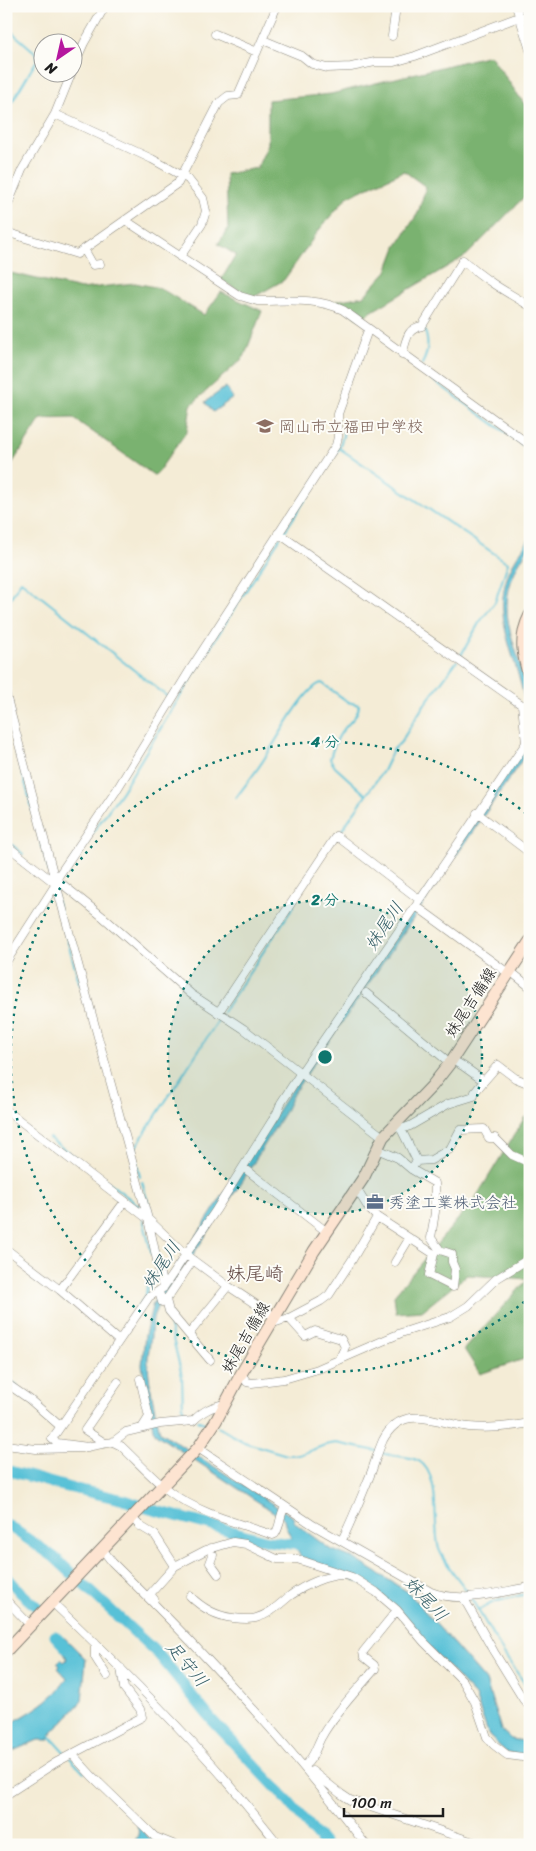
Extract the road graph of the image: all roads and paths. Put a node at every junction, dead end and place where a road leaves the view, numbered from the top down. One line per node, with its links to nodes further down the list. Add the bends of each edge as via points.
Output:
1 (105, 6): 9 (street)
2 (277, 6): 8 (street)
3 (396, 6): 7 (street)
4 (516, 6): 5 (street)
5 (525, 17): 8 (street, via 415,56 351,68 312,64 302,56); 10 (street)
6 (215, 34): 11 (street)
7 (392, 36)
8 (263, 40): 11 (street)
9 (82, 48)
10 (530, 50)
11 (257, 52): 14 (street, via 238,95 228,96 219,103)
12 (68, 82): 13 (street)
13 (55, 114): 14 (street); 15 (street, via 22,170)
14 (182, 174): 16 (street, via 178,183); 19 (street, via 203,198 206,211 202,224)
15 (6, 209)
16 (125, 220): 18 (street); 19 (street)
17 (6, 232): 18 (street, via 77,254)
18 (84, 249): 20 (street, via 93,265)
19 (180, 257): 22 (street, via 240,296 257,301 330,304)
20 (100, 264)
21 (530, 306): 23 (street, via 500,289 463,260 422,326 409,332)
22 (368, 330): 23 (street); 25 (street, via 338,414 336,445)
23 (402, 354): 24 (street)
24 (530, 444)
25 (281, 535): 29 (street); 33 (street, via 190,670 116,791)
26 (530, 615): 27 (main road, via 522,644)
27 (530, 680)
28 (6, 695): 33 (street)
29 (525, 704): 30 (street, via 526,743)
30 (479, 814): 32 (street); 34 (street)
31 (6, 846): 33 (street)
32 (530, 853)
33 (55, 882): 36 (street); 40 (street, via 103,917 182,987); 55 (street)
34 (418, 906): 37 (street); 40 (street, via 337,837); 42 (street)
35 (530, 941): 37 (main road, 妹尾吉備線)
36 (6, 962)
37 (509, 972): 38 (street); 41 (main road, 妹尾吉備線)
38 (530, 987)
39 (366, 993): 41 (street)
40 (220, 1015): 42 (street, via 244,1029)
41 (451, 1062): 43 (street, via 463,1066); 46 (main road, 妹尾吉備線)
42 (302, 1075): 47 (street); 51 (street, via 281,1103)
43 (484, 1081): 44 (street, via 498,1065); 46 (street, via 474,1096 448,1104 410,1126)
44 (530, 1084)
45 (6, 1110): 54 (street)
46 (397, 1127): 47 (main road, 妹尾吉備線); 49 (street)
47 (383, 1137): 48 (main road, 妹尾吉備線)
48 (377, 1149): 52 (street, via 398,1158); 53 (main road, 妹尾吉備線)
49 (417, 1161): 50 (street, via 431,1160 450,1149 460,1130 484,1129 489,1138 495,1138 512,1155); 52 (street)
50 (530, 1163)
51 (246, 1169): 57 (street); 60 (street)
52 (411, 1169): 58 (street, via 435,1183 431,1238 440,1250 452,1254 454,1287 429,1275 434,1254)
53 (356, 1188): 56 (street); 57 (main road, 妹尾吉備線)
54 (125, 1201): 55 (street); 64 (street)
55 (144, 1216): 60 (street); 65 (street)
56 (377, 1217): 58 (street); 66 (street, via 329,1295)
57 (327, 1232): 67 (main road, 妹尾吉備線)
58 (409, 1238): 62 (street)
59 (6, 1248): 64 (street)
60 (190, 1258): 63 (street); 65 (street); 65 (street)
61 (530, 1258): 71 (street, via 496,1279 459,1313 401,1333)
62 (395, 1262)
63 (228, 1286): 67 (street); 68 (street)
64 (61, 1288): 69 (street)
65 (162, 1295): 68 (street, via 169,1311); 69 (street, via 149,1297)
66 (289, 1318): 67 (street); 71 (street, via 305,1336 315,1330 342,1339 345,1347)
67 (273, 1320): 72 (main road, 妹尾吉備線)
68 (189, 1334): 70 (street)
69 (117, 1340): 78 (street)
70 (210, 1360)
71 (339, 1360): 72 (street, via 284,1379 252,1383)
72 (241, 1374): 76 (main road, 妹尾吉備線)
73 (140, 1378): 79 (street, via 149,1417)
74 (118, 1382): 80 (street, via 85,1430)
75 (6, 1383): 78 (street)
76 (225, 1404): 79 (street, via 209,1408 195,1419); 83 (main road, 妹尾吉備線)
77 (530, 1423): 88 (street, via 467,1427 417,1417 396,1423 384,1440)
78 (60, 1426): 82 (street, via 52,1439 57,1443)
79 (142, 1428): 80 (street, via 126,1432)
80 (109, 1442): 82 (street); 84 (street, via 121,1446)
81 (6, 1445): 82 (street, via 36,1449)
82 (88, 1447)
83 (194, 1453): 84 (main road, 妹尾吉備線); 85 (street)
84 (163, 1486): 86 (main road, 妹尾吉備線); 87 (street, via 188,1504)
85 (282, 1511): 87 (street, via 275,1534); 88 (street)
86 (134, 1516): 91 (main road, 妹尾吉備線); 92 (street, via 140,1526 156,1535)
87 (251, 1529): 89 (street)
88 (342, 1540): 97 (street, via 431,1592)
89 (246, 1543): 90 (street, via 233,1542); 94 (street, via 277,1559 297,1559)
90 (211, 1548): 92 (street); 93 (street, via 210,1563)
91 (101, 1551): 99 (main road, 妹尾吉備線); 101 (street)
92 (174, 1566): 101 (street, via 150,1594)
93 (218, 1574)
94 (346, 1575): 96 (street, via 306,1586 276,1609 244,1620 215,1614); 100 (street, via 376,1592)
95 (530, 1587): 97 (street)
96 (190, 1596)
97 (468, 1597): 107 (street, via 498,1660)
98 (6, 1600): 102 (street)
99 (53, 1601): 102 (main road, 妹尾吉備線); 103 (street)
100 (397, 1610): 109 (street, via 463,1681 475,1702 487,1738 507,1755); 110 (street, via 363,1652 375,1669 322,1736 309,1763)
101 (163, 1613): 110 (street)
102 (30, 1625): 104 (main road, 妹尾吉備線)
103 (95, 1643): 105 (street); 106 (street, via 95,1657)
104 (6, 1650)
105 (121, 1668): 108 (street, via 124,1688 140,1709 142,1717); 113 (street, via 209,1761)
106 (107, 1676)
107 (530, 1707)
108 (69, 1755): 111 (street); 112 (street, via 155,1837)
109 (530, 1758)
110 (304, 1766): 114 (street); 115 (street, via 350,1800)
111 (6, 1795)
112 (175, 1845)
113 (279, 1845)
114 (366, 1845)
115 (482, 1845)

